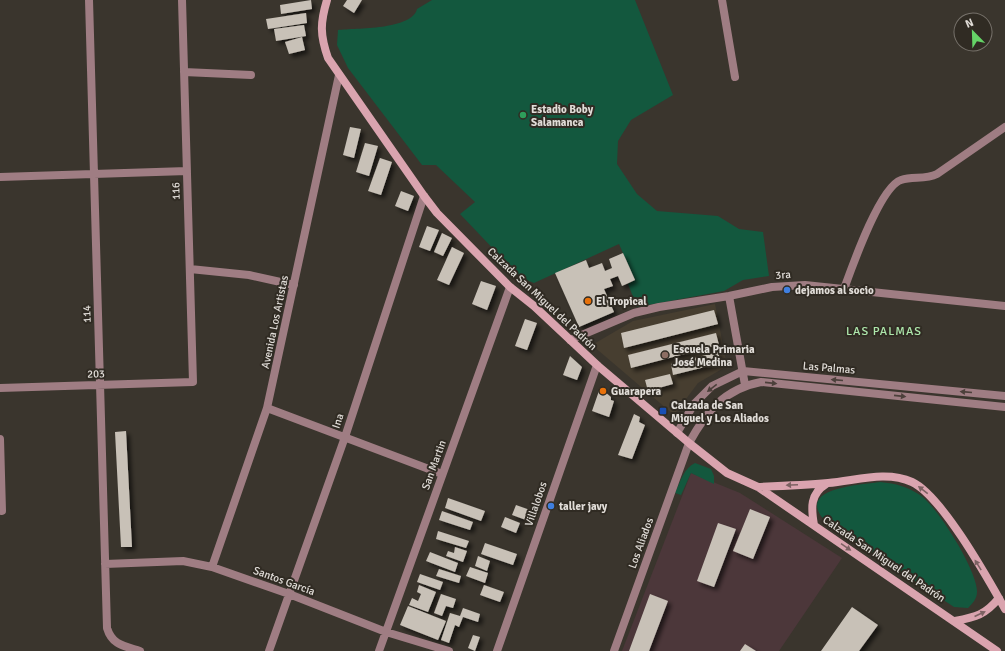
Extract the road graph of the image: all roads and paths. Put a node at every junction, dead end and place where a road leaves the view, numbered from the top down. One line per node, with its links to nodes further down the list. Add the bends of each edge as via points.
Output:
1 (89, 0): 11 (street, 114)
2 (182, 0): 5 (street, 116)
3 (327, 0): 7 (main road, Calzada San Miguel del Padrón, via 322,19 321,39 328,58)
4 (722, 0): 8 (street)
5 (184, 72): 6 (street); 10 (street, 116)
6 (251, 75)
7 (339, 75): 13 (main road, Calzada San Miguel del Padrón); 15 (street, Avenida Los Artistas)
8 (735, 77)
9 (1005, 127): 17 (street, via 937,174 928,178 900,180 888,189 868,227)
10 (187, 171): 11 (street); 14 (street, 116)
11 (94, 174): 12 (street); 24 (street, 114)
12 (0, 177)
13 (424, 196): 16 (main road, Calzada San Miguel del Padrón, via 437,213); 31 (street, Ina)
14 (190, 269): 15 (street, via 248,275); 23 (street, 116)
15 (294, 285): 29 (street, Avenida Los Artistas)
16 (510, 287): 20 (main road, Calzada San Miguel del Padrón); 34 (street, San Martin)
17 (844, 289): 18 (street, 3ra, via 798,285 772,287); 19 (street, 3ra)
18 (729, 296): 20 (street, 3ra, via 634,313); 22 (street)
19 (1005, 306)
20 (570, 340): 21 (main road, Calzada San Miguel del Padrón)
21 (597, 365): 30 (main road, Calzada San Miguel del Padrón); 50 (street, Villalobos)
22 (743, 371): 25 (street); 27 (street, Las Palmas, one-way to 22); 30 (street, one-way to 30, via 712,386 694,404)
23 (193, 382): 24 (street, 203)
24 (100, 385): 26 (street, 203); 39 (street, 114)
25 (745, 385): 28 (street, Las Palmas, one-way to 28, via 761,382); 33 (street, Las Palmas, via 731,392 702,419)
26 (0, 388)
27 (1005, 396)
28 (1005, 407)
29 (267, 408): 31 (street); 40 (street, Avenida Los Artistas)
30 (677, 433): 33 (main road, Calzada San Miguel del Padrón)
31 (345, 437): 34 (street); 41 (street, Ina)
32 (0, 439): 37 (street)
33 (689, 443): 36 (main road, Calzada San Miguel del Padrón, via 728,472); 51 (street, Los Aliados)
34 (442, 474): 45 (street, San Martin)
35 (827, 483): 36 (main road, Calzada San Miguel del Padrón, one-way to 36); 38 (main road, via 814,497); 42 (main road, Calzada San Miguel del Padrón, one-way to 35, via 949,519 926,492 912,482 881,476)
36 (758, 487): 38 (main road, Calzada San Miguel del Padrón)
37 (2, 511)
38 (814, 525): 44 (main road, Calzada San Miguel del Padrón, one-way to 44)
39 (105, 564): 40 (street, Santos García, via 183,561); 46 (street, 114, via 107,628 110,637 116,643)
40 (212, 568): 41 (street, Santos García)
41 (289, 594): 45 (street, Santos García); 47 (street, Ina)
42 (999, 598): 43 (main road, Calzada San Miguel del Padrón); 44 (main road, one-way to 42, via 982,614)
43 (1005, 609)
44 (955, 621): 52 (main road, Calzada San Miguel del Padrón)
45 (386, 632): 48 (street, San Martin); 49 (street, Santos García)
46 (140, 651)
47 (269, 651)
48 (379, 651)
49 (449, 651)
50 (497, 651)
51 (614, 651)
52 (996, 651)

